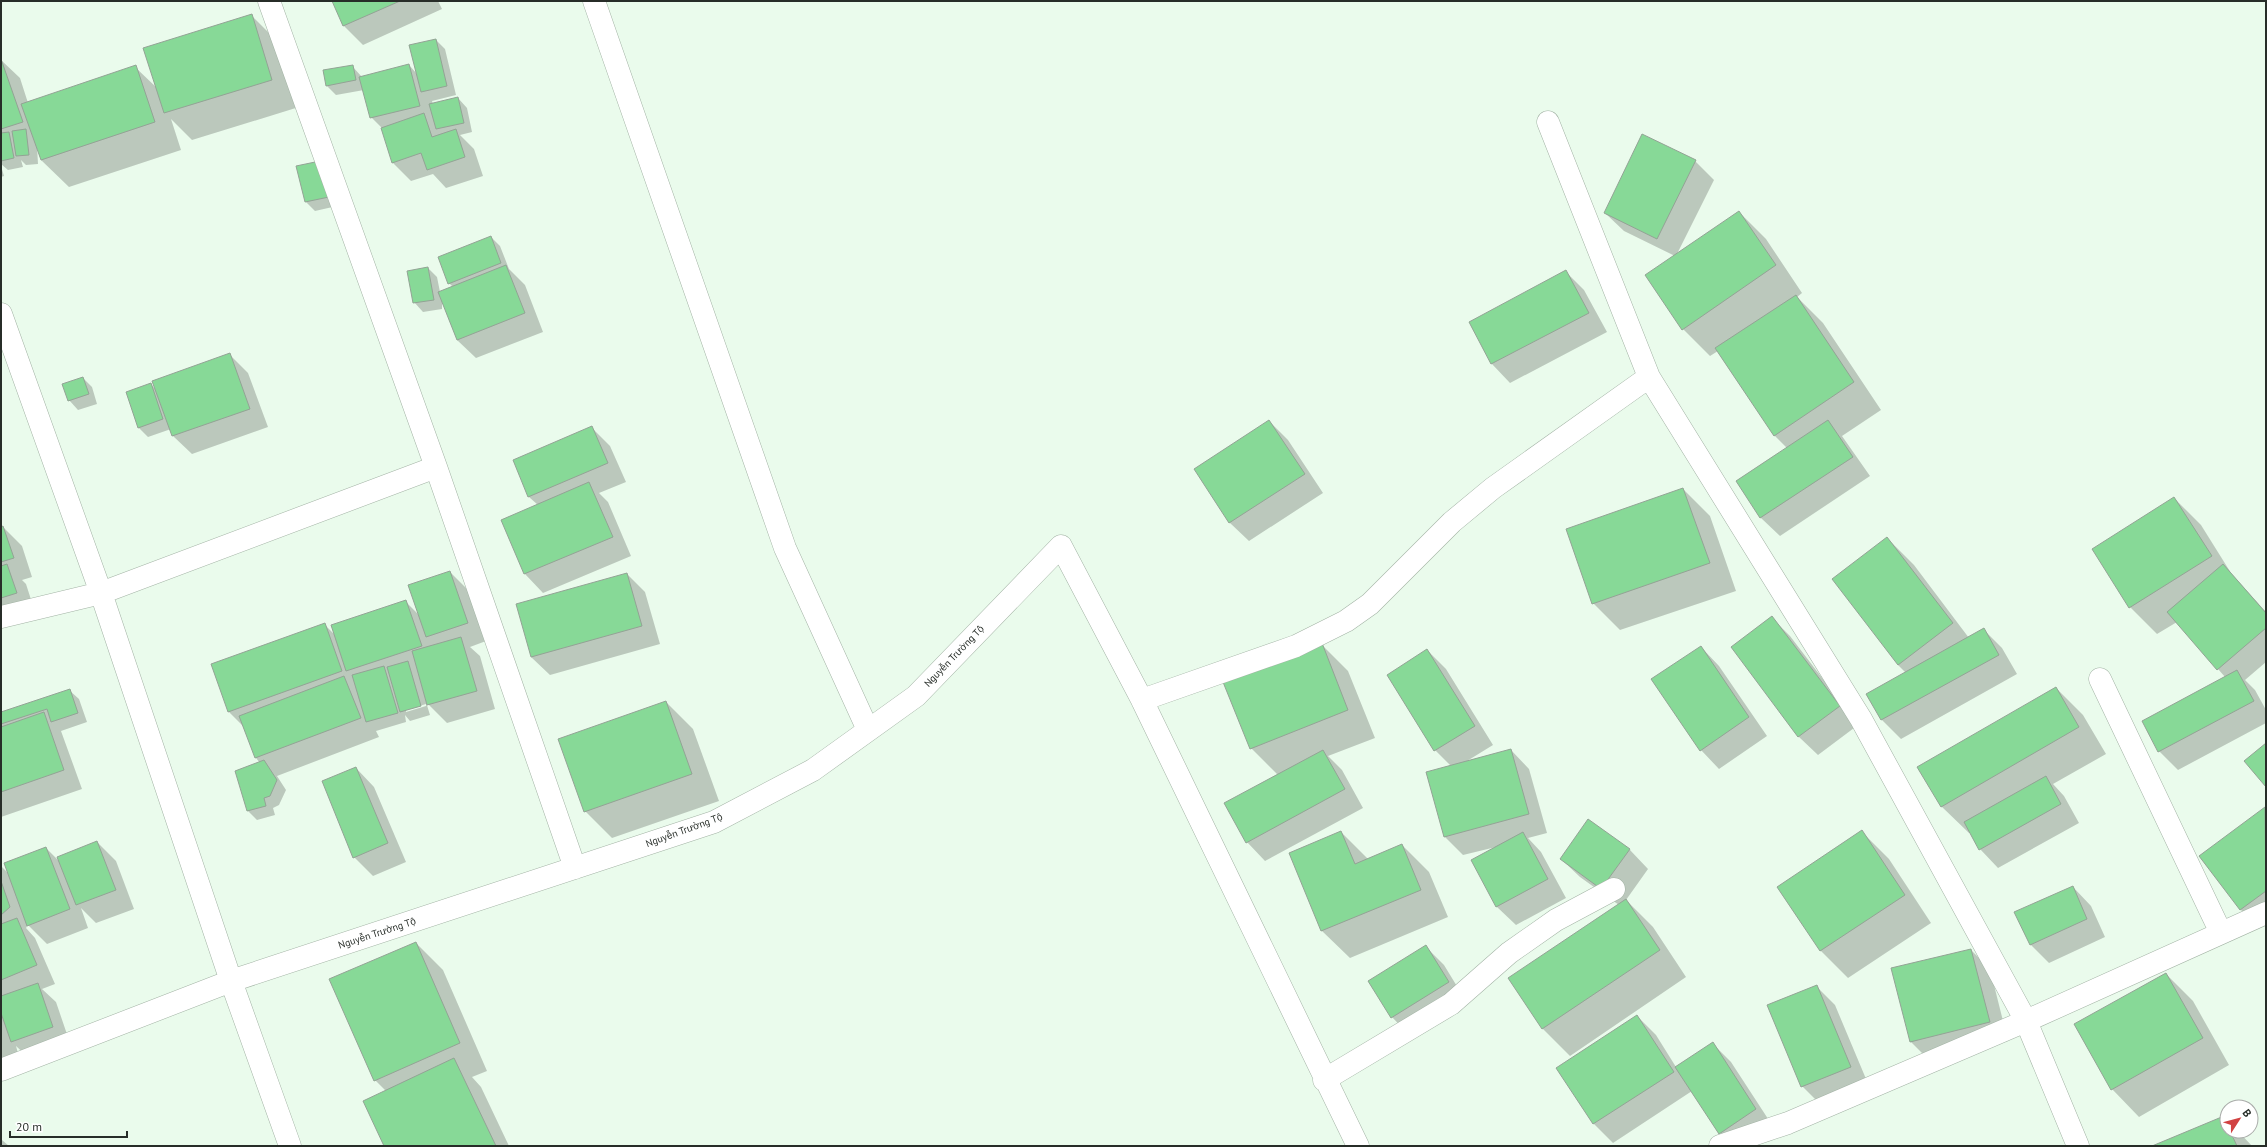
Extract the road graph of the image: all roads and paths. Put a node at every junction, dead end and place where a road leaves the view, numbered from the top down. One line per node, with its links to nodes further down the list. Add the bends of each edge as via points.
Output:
1 (269, 1): 6 (street)
2 (594, 1): 11 (street, via 785,548)
3 (1548, 122): 5 (street)
4 (1, 314): 7 (street)
5 (1649, 377): 10 (street, via 1493,488 1452,522 1370,604 1346,620 1296,646); 17 (street, via 1861,719)
6 (436, 467): 7 (street); 12 (street)
7 (101, 593): 8 (street); 16 (street)
8 (1, 617)
9 (2100, 679): 15 (street)
10 (1142, 700): 11 (street, Nguyễn Trường Tộ, via 1061,546 916,696); 19 (street)
11 (868, 730): 12 (street, Nguyễn Trường Tộ, via 813,770 714,822)
12 (575, 868): 16 (street, Nguyễn Trường Tộ)
13 (1614, 889): 19 (street, via 1556,920 1515,949 1450,1004)
14 (2266, 912): 15 (street)
15 (2221, 933): 17 (street)
16 (231, 981): 18 (street, Nguyễn Trường Tộ); 20 (street)
17 (2026, 1022): 22 (street, via 1788,1123); 23 (street)
18 (1, 1070)
19 (1324, 1080): 21 (street)
20 (290, 1146)
21 (1358, 1146)
22 (1720, 1146)
23 (2078, 1146)

